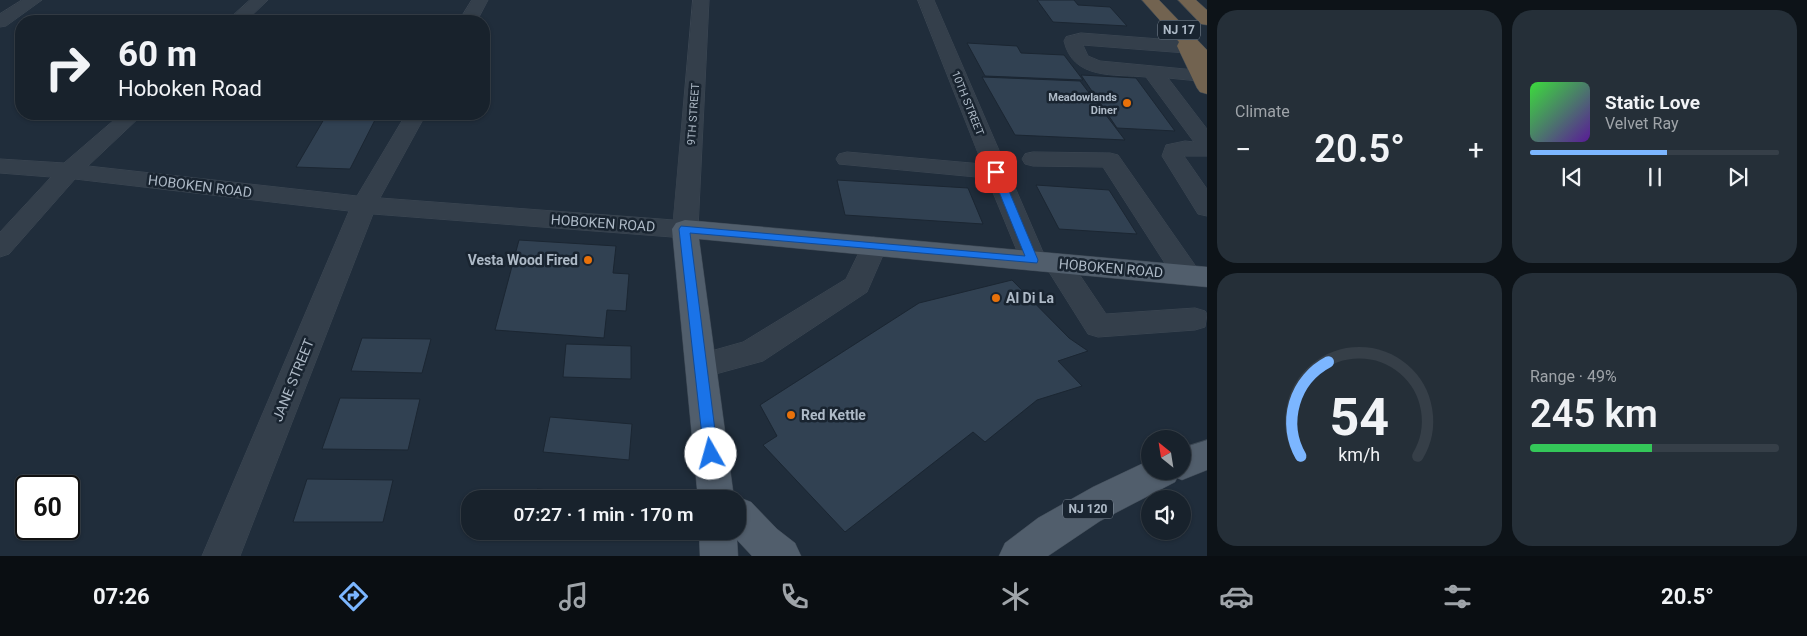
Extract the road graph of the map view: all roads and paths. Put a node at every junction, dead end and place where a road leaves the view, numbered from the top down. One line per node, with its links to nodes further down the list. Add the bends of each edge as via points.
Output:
1 (34, 0): 11 (street)
2 (260, 0): 8 (street)
3 (480, 0): 9 (street)
4 (701, 0): 27 (street, 9TH STREET)
5 (926, 0): 24 (street, 10TH STREET)
6 (1150, 0): 12 (highway, NJ 17)
7 (1186, 0): 10 (highway, NJ 17)
8 (243, 15)
9 (471, 15)
10 (1207, 20)
11 (0, 22)
12 (1178, 29): 13 (highway); 15 (highway, NJ 17)
13 (1186, 47): 14 (street, via 1073,41 1081,61 1085,63); 15 (highway)
14 (1153, 72): 15 (street); 18 (street)
15 (1204, 75)
16 (126, 120): 23 (street)
17 (413, 120): 25 (street, JANE STREET)
18 (1207, 144)
19 (1207, 150): 26 (street, via 1185,148 1174,150 1173,156)
20 (1032, 159): 31 (street, via 1110,160)
21 (847, 160): 24 (street)
22 (0, 166): 23 (street, HOBOKEN ROAD)
23 (69, 170): 25 (street, HOBOKEN ROAD); 29 (street)
24 (996, 172): 30 (street, 10TH STREET)
25 (364, 205): 27 (street, HOBOKEN ROAD); 40 (street, JANE STREET)
26 (1207, 208)
27 (684, 229): 28 (main road, HOBOKEN ROAD); 33 (main road)
28 (874, 246): 30 (main road, HOBOKEN ROAD); 33 (street, via 857,285 752,352)
29 (0, 248)
30 (1045, 262): 31 (main road, HOBOKEN ROAD); 32 (street, 10TH STREET, via 1098,326)
31 (1197, 276)
32 (1195, 319)
33 (701, 366): 37 (main road)
34 (1207, 455): 35 (main road)
35 (1191, 461)
36 (1144, 480): 43 (main road, NJ 120, via 1071,518)
37 (721, 490)
38 (746, 524): 42 (main road)
39 (718, 540): 41 (main road)
40 (221, 556)
41 (719, 556)
42 (782, 556)
43 (1018, 556)

